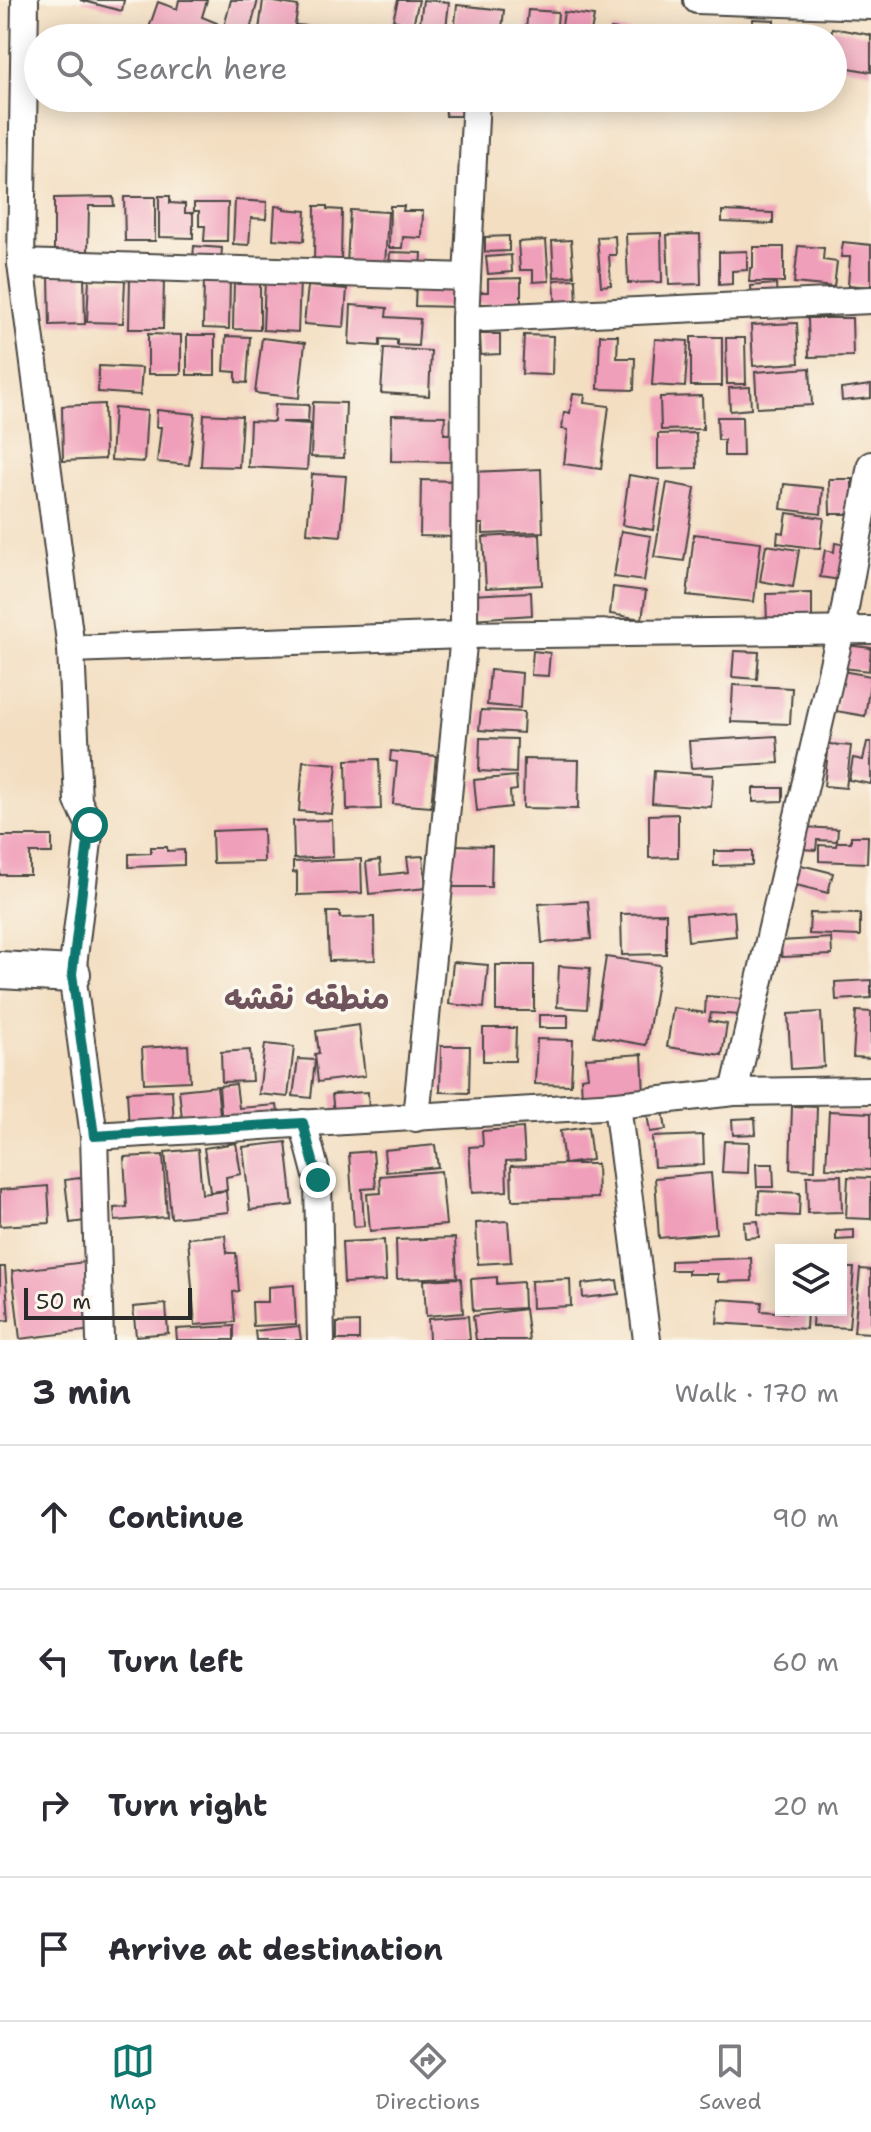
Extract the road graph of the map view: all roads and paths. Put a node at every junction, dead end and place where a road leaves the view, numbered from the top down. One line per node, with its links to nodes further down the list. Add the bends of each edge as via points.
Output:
1 (25, 0): 5 (street)
2 (697, 0): 3 (street)
3 (739, 1): 4 (street)
4 (871, 6)
5 (25, 24)
6 (24, 66): 8 (street)
7 (475, 112): 9 (street)
8 (21, 263): 9 (street); 16 (street)
9 (467, 277): 11 (street)
10 (871, 300): 11 (street)
11 (465, 319): 15 (street)
12 (871, 465): 13 (street)
13 (841, 630): 14 (street); 15 (street); 20 (street)
14 (871, 630)
15 (464, 635): 16 (street); 22 (street)
16 (71, 649): 18 (street, via 78,801 90,825)
17 (0, 970): 18 (street)
18 (72, 974): 24 (street)
19 (871, 1090): 20 (street)
20 (734, 1092): 21 (street)
21 (617, 1105): 22 (street); 27 (street)
22 (416, 1118): 23 (street)
23 (303, 1123): 24 (street); 26 (street, via 318,1180)
24 (94, 1136): 25 (street)
25 (100, 1340)
26 (321, 1340)
27 (647, 1340)

